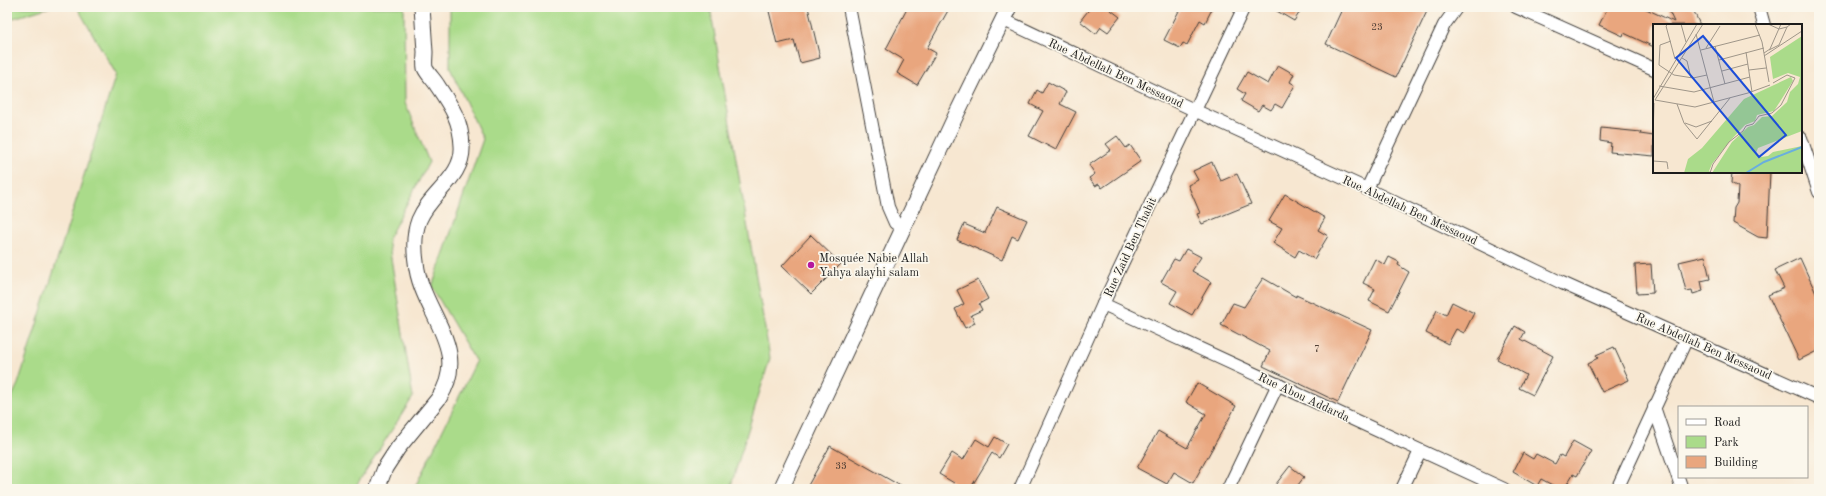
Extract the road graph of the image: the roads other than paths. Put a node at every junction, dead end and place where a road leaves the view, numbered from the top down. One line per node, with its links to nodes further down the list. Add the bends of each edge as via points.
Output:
1 (422, 7): 23 (street, via 425,68 454,111 462,146 460,162 423,212 415,237 417,272 448,348 450,373 439,398 398,448)
2 (849, 7): 14 (street, via 888,207 895,223)
3 (1244, 7): 10 (street, Rue Zaid Ben Thabit)
4 (1457, 7): 12 (street, via 1438,39)
5 (1516, 7): 9 (street)
6 (1758, 7): 8 (street)
7 (1006, 12): 10 (street, Rue Abdellah Ben Messaoud, via 1006,21); 14 (street)
8 (1764, 24)
9 (1653, 69)
10 (1194, 110): 12 (street, Rue Abdellah Ben Messaoud); 15 (street, Rue Zaid Ben Thabit)
11 (1802, 141): 13 (street)
12 (1367, 189): 16 (street, Rue Abdellah Ben Messaoud, via 1562,283)
13 (1819, 192)
14 (903, 229): 24 (street)
15 (1103, 304): 17 (street, Rue Abou Addarda); 25 (street, Rue Zaid Ben Thabit)
16 (1687, 338): 18 (street, Rue Abdellah Ben Messaoud); 19 (street)
17 (1278, 384): 20 (street, Rue Abou Addarda); 26 (street)
18 (1819, 398)
19 (1654, 406): 21 (street); 29 (street)
20 (1420, 451): 27 (street); 28 (street, Rue Abou Addarda)
21 (1678, 477)
22 (1678, 478): 30 (street)
23 (376, 489)
24 (781, 489)
25 (1020, 489)
26 (1228, 489)
27 (1402, 489)
28 (1504, 489)
29 (1616, 489)
30 (1682, 489)

